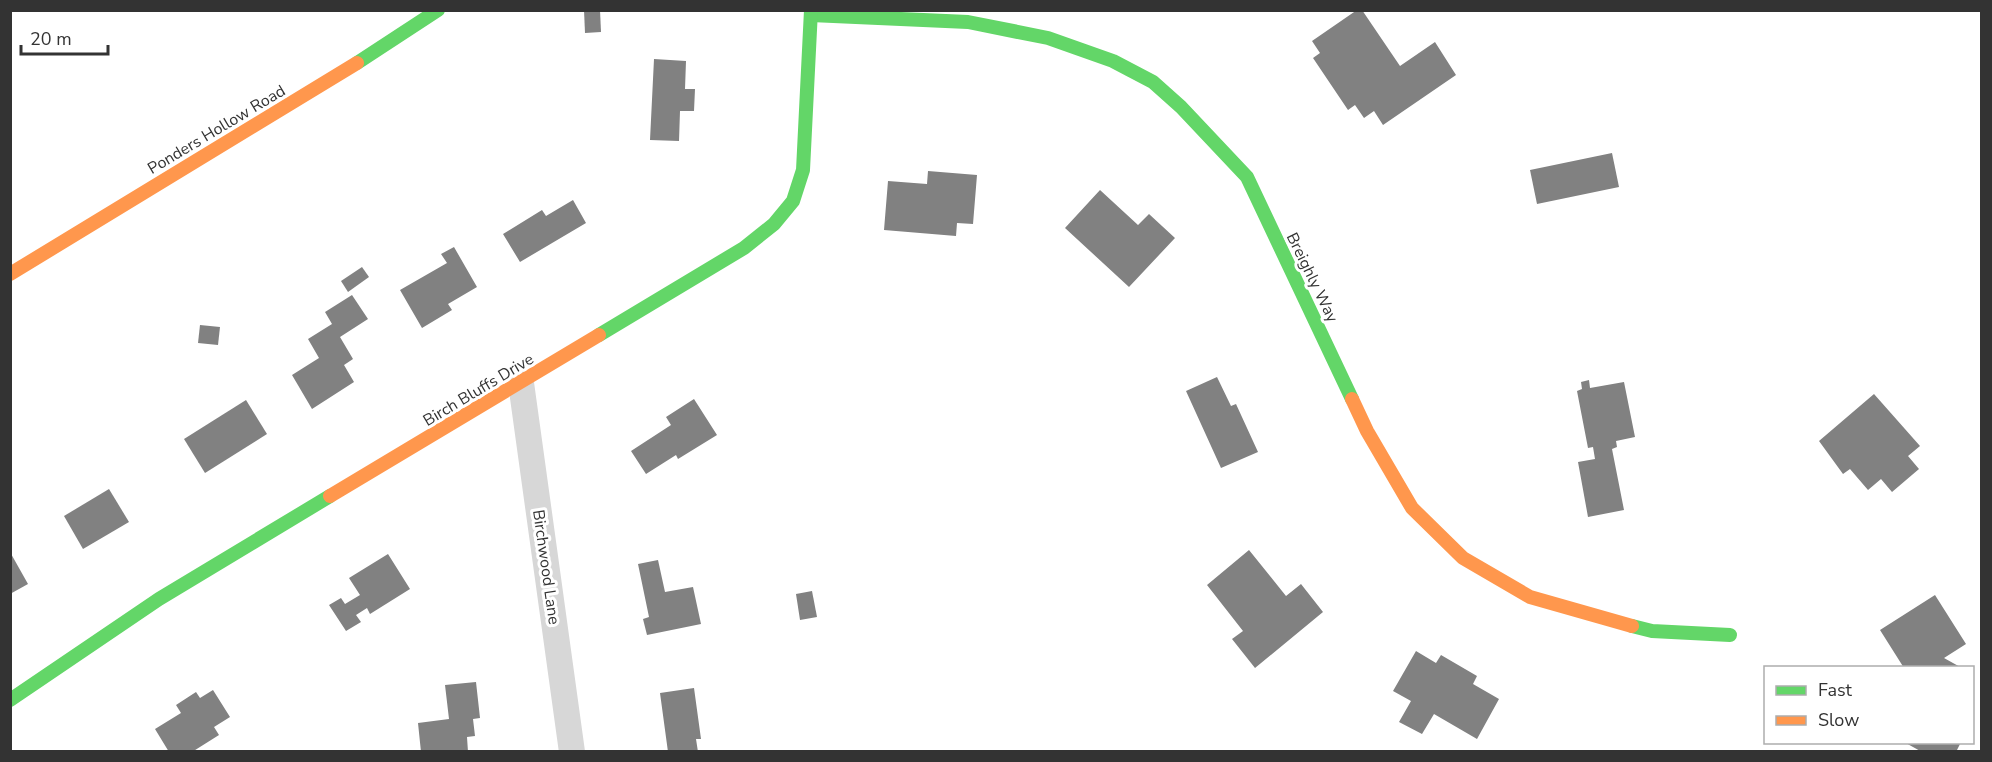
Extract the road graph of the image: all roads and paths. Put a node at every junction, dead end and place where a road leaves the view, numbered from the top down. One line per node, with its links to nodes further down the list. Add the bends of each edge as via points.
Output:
1 (438, 10): 3 (street, Ponders Hollow Road, via 341,74)
2 (811, 13): 4 (street, Birch Bluffs Drive, via 803,170 793,201 774,224 744,248); 5 (street, Breighly Way, via 968,22 1048,38 1113,61 1153,82 1247,177 1367,431 1412,508 1463,558 1530,597 1652,631)
3 (10, 274)
4 (521, 383): 6 (street, Birch Bluffs Drive, via 159,599); 7 (street, Birchwood Lane)
5 (1730, 635)
6 (10, 700)
7 (572, 752)

